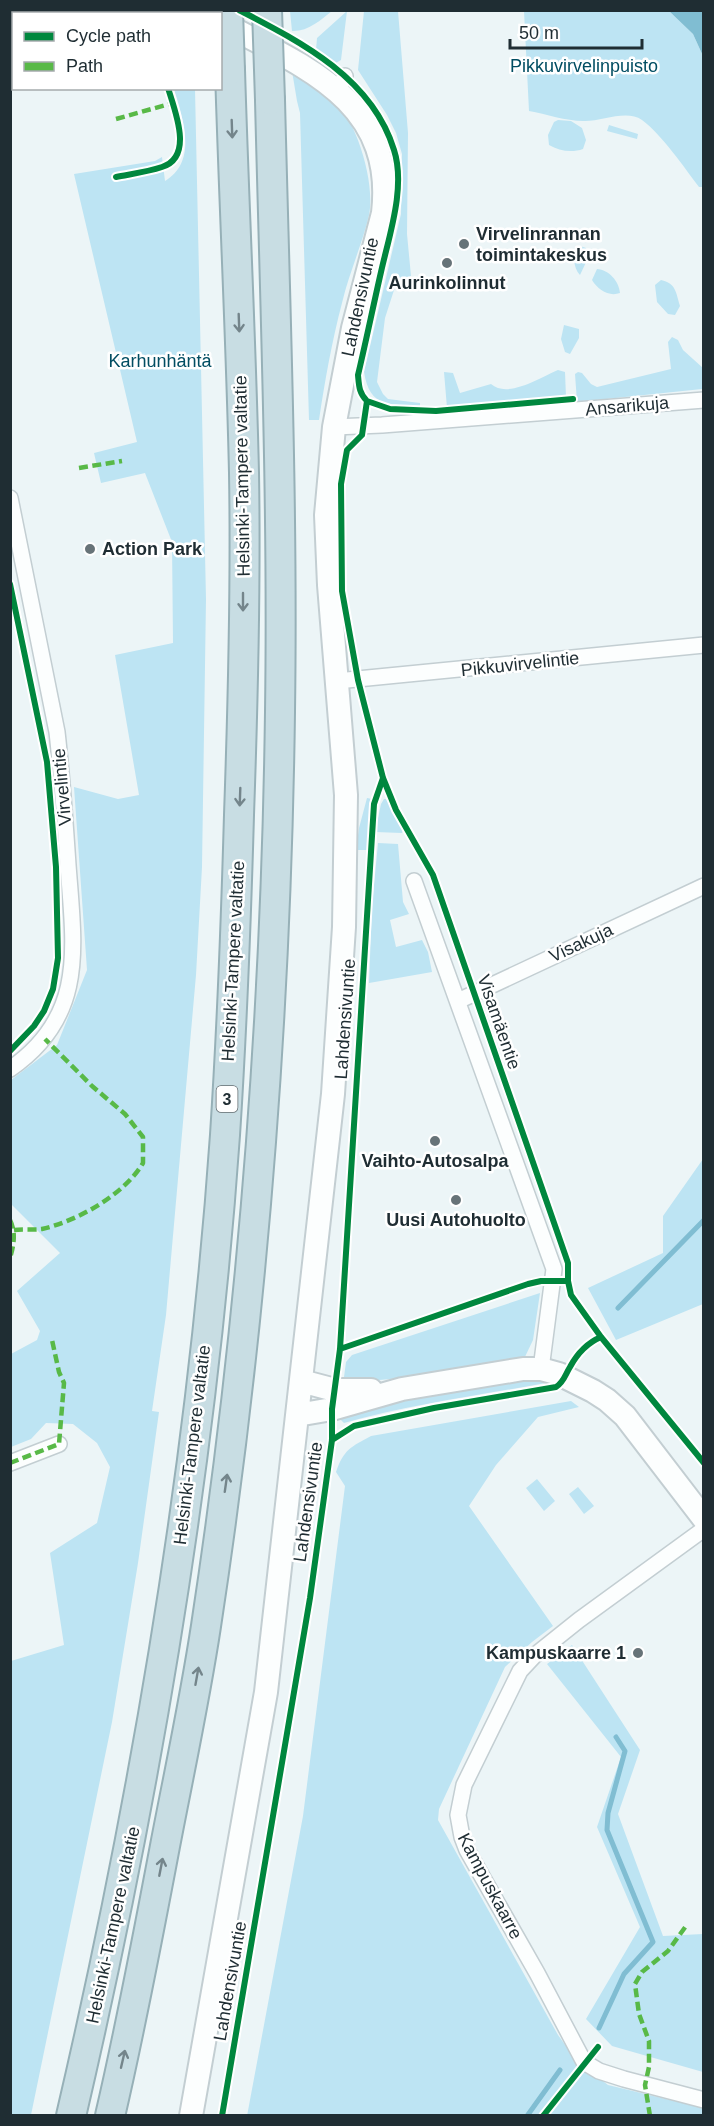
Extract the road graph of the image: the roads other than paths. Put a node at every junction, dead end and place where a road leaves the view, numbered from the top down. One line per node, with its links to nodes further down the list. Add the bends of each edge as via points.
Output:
1 (228, 10): 22 (highway, Helsinki-Tampere valtatie / 3, one-way to 22, bridge, via 244,512 243,716 225,1137 211,1299 168,1625 135,1818)
2 (267, 10): 23 (highway, Helsinki-Tampere valtatie / 3, one-way to 2, bridge, via 132,2022 205,1630 229,1461 261,1138 280,714 280,475)
3 (222, 23): 5 (main road, Lahdensivuntie, via 342,83 369,129 380,159 384,175 383,213 353,328)
4 (704, 400): 5 (street, Ansarikuja)
5 (334, 427): 8 (main road, Lahdensivuntie, via 326,515)
6 (10, 498): 12 (street, Virvelintie, via 57,732 72,918 72,964 60,1012 36,1050)
7 (704, 645): 8 (street, Pikkuvirvelintie)
8 (337, 681): 14 (main road, Lahdensivuntie, via 346,795 344,927 333,1094)
9 (414, 880): 11 (street, Visamäentie)
10 (704, 886): 11 (street, Visakuja)
11 (458, 1001): 13 (street, Visamäentie, via 554,1269)
12 (10, 1069)
13 (541, 1369): 15 (main road); 19 (main road, via 592,1391 625,1416)
14 (301, 1382): 15 (main road, via 335,1390); 16 (main road, Lahdensivuntie)
15 (402, 1389): 16 (main road)
16 (297, 1415): 24 (main road, Lahdensivuntie, via 266,1692)
17 (59, 1444): 18 (street)
18 (10, 1463)
19 (704, 1519)
20 (704, 1529): 21 (street, Kampuskaarre, via 579,1620 520,1671 464,1785 458,1815 467,1850 584,2062 599,2071)
21 (704, 2100)
22 (71, 2115)
23 (110, 2115)
24 (191, 2115)

